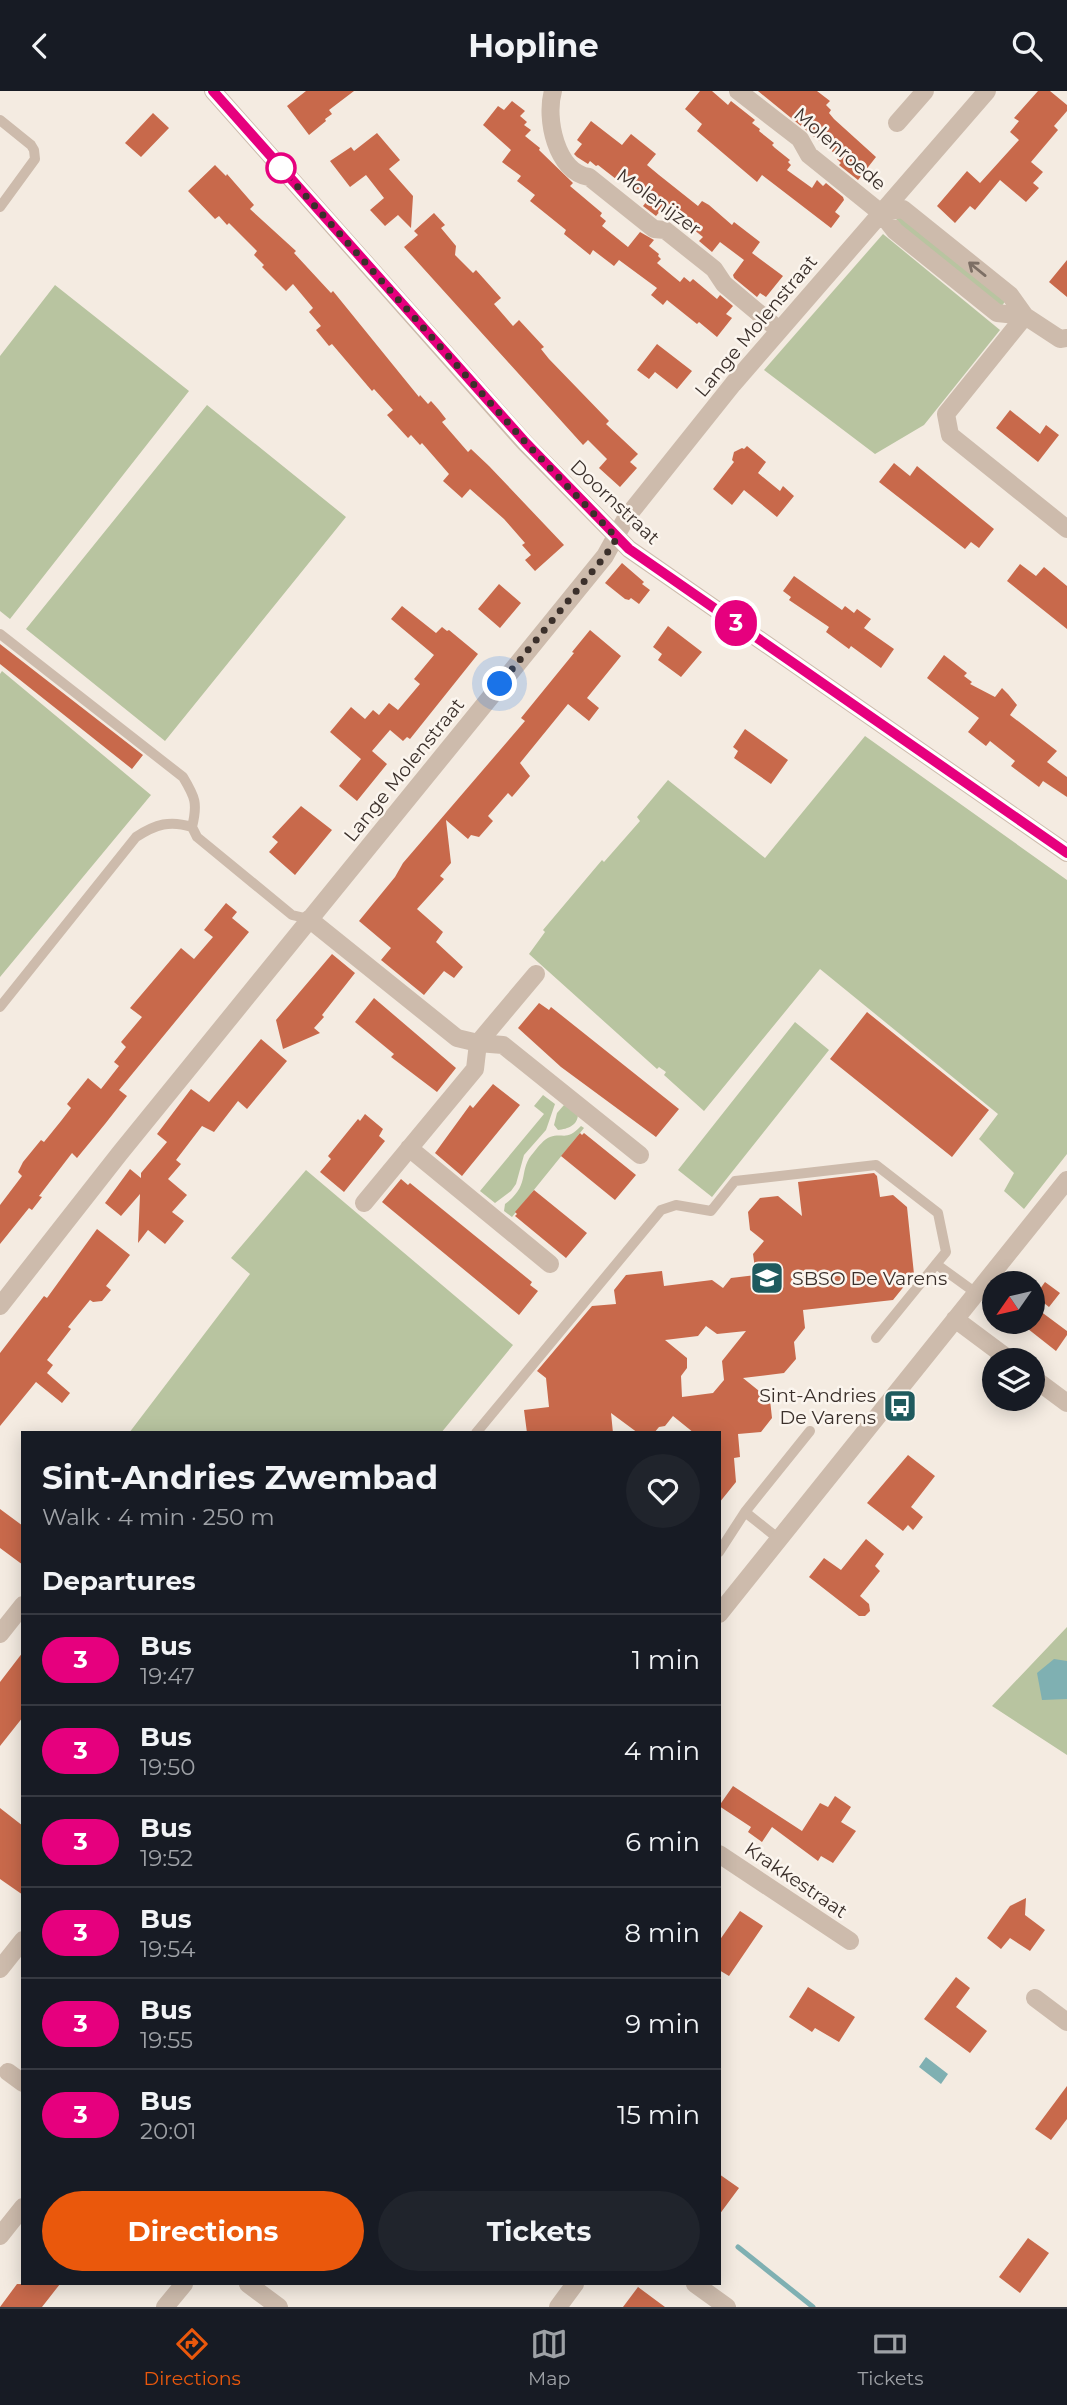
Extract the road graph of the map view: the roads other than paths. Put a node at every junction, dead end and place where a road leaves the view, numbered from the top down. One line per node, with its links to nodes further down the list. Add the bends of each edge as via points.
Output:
1 (213, 91): 14 (street, Doornstraat, via 526,443)
2 (553, 91): 11 (street, Molenijzer, via 552,127 567,165 654,229 665,230)
3 (738, 91): 9 (street, Molenroede, via 800,139 809,155)
4 (925, 91): 7 (street)
5 (977, 95): 9 (street, Lange Molenstraat)
6 (0, 120): 8 (lane, via 31,145 35,159)
7 (897, 123)
8 (0, 207)
9 (881, 213): 10 (street, via 903,209 1010,295); 11 (street, Lange Molenstraat)
10 (1025, 316): 12 (street, via 1060,339); 13 (street, via 946,414 950,435)
11 (779, 330): 14 (street, Lange Molenstraat, via 626,518)
12 (1067, 338)
13 (1067, 529)
14 (617, 538): 17 (street, Doornstraat); 18 (street, Lange Molenstraat)
15 (0, 634): 16 (lane, via 183,777 197,809)
16 (192, 827): 18 (lane, via 197,837 292,915); 20 (lane, via 163,823 136,837)
17 (1067, 853)
18 (309, 919): 21 (street, via 457,1038); 29 (street, Lange Molenstraat)
19 (536, 974): 21 (street)
20 (0, 1007)
21 (478, 1044): 22 (street, via 475,1069); 23 (street, via 503,1045)
22 (410, 1148): 25 (street); 26 (street)
23 (640, 1155)
24 (1067, 1180): 28 (street)
25 (364, 1203)
26 (550, 1263)
27 (936, 1264): 28 (lane); 31 (lane); 35 (lane, via 946,1252 938,1213 876,1164 735,1181 711,1211 676,1205 661,1210)
28 (976, 1293): 30 (street)
29 (0, 1306)
30 (956, 1319): 32 (street); 38 (street)
31 (876, 1338)
32 (994, 1348)
33 (1045, 1387): 34 (street)
34 (1067, 1403)
35 (478, 1431)
36 (810, 1431): 37 (lane)
37 (745, 1511): 38 (lane); 39 (lane)
38 (779, 1539): 41 (street)
39 (721, 1549)
40 (21, 1608): 42 (street)
41 (721, 1612)
42 (0, 1634)
43 (721, 1855): 44 (street, Krakkestraat)
44 (850, 1941)
45 (21, 1943): 46 (street)
46 (0, 1969)
47 (1035, 1998): 48 (street)
48 (1067, 2022)
49 (21, 2210): 50 (street)
50 (0, 2236)
51 (183, 2285): 55 (street)
52 (249, 2285): 56 (street)
53 (574, 2285): 57 (street)
54 (696, 2285): 58 (street)
55 (165, 2307)
56 (279, 2307)
57 (558, 2307)
58 (727, 2307)

